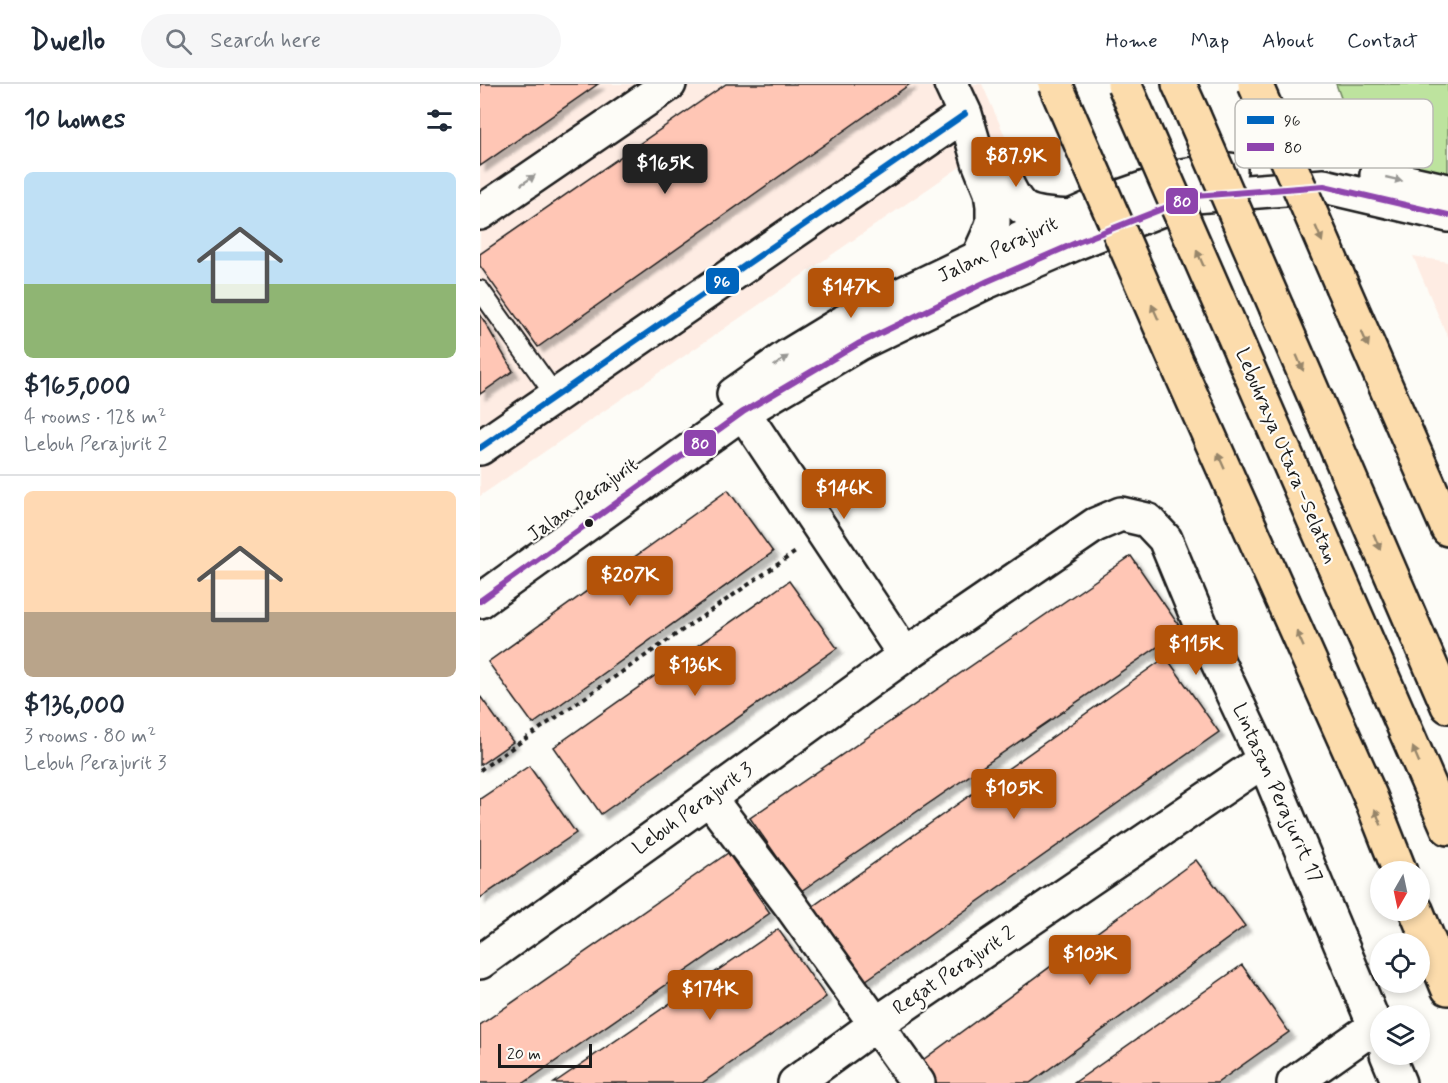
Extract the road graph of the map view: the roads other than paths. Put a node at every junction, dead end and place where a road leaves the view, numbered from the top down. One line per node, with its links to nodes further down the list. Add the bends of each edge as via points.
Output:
1 (669, 84): 13 (street, one-way to 1)
2 (951, 84): 8 (street)
3 (1055, 84): 28 (main road, one-way to 3, bridge)
4 (1124, 84): 27 (main road, Lebuhraya Utara–Selatan, one-way to 4, bridge)
5 (1179, 84): 24 (main road, one-way to 24, bridge)
6 (1255, 84): 7 (main road, one-way to 7, bridge)
7 (1261, 99)
8 (965, 114): 14 (street, via 993,154 1014,198 1025,209); 15 (street, via 993,206 993,223); 17 (street)
9 (1285, 168): 14 (street, Jalan Perajurit, one-way to 9, via 1180,176)
10 (1291, 168): 20 (main road, one-way to 20, bridge)
11 (1339, 168): 12 (street, Jalan Perajurit, one-way to 12, via 1355,170)
12 (1444, 210): 18 (street, Jalan Perajurit, via 1324,186 1195,196 988,281 858,344)
13 (480, 213)
14 (1070, 217): 15 (street, Jalan Perajurit)
15 (978, 258): 21 (street, Jalan Perajurit, one-way to 15, via 788,356 844,322)
16 (480, 290): 17 (lane)
17 (555, 395): 19 (street)
18 (743, 412): 22 (street, Jalan Perajurit); 23 (street)
19 (480, 448)
20 (1448, 529)
21 (480, 573)
22 (480, 601)
23 (905, 655): 25 (street, Lintasan Perajurit 17, via 1095,525 1121,514 1147,520 1165,539); 26 (street, Lebuh Perajurit 3)
24 (1448, 706)
25 (1264, 760): 32 (street, Lintasan Perajurit 17); 33 (street, Regat Perajurit 2)
26 (709, 798): 30 (street, Lebuh Perajurit 3); 33 (street)
27 (1448, 828)
28 (1395, 861)
29 (1421, 921): 31 (main road)
30 (480, 962)
31 (1448, 988)
32 (1370, 1014)
33 (876, 1024): 36 (street, Regat Perajurit 2); 37 (street)
34 (1370, 1045): 38 (street)
35 (1391, 1065): 39 (street, Lintasan Perajurit 17)
36 (795, 1083)
37 (918, 1083)
38 (1294, 1083)
39 (1398, 1083)

